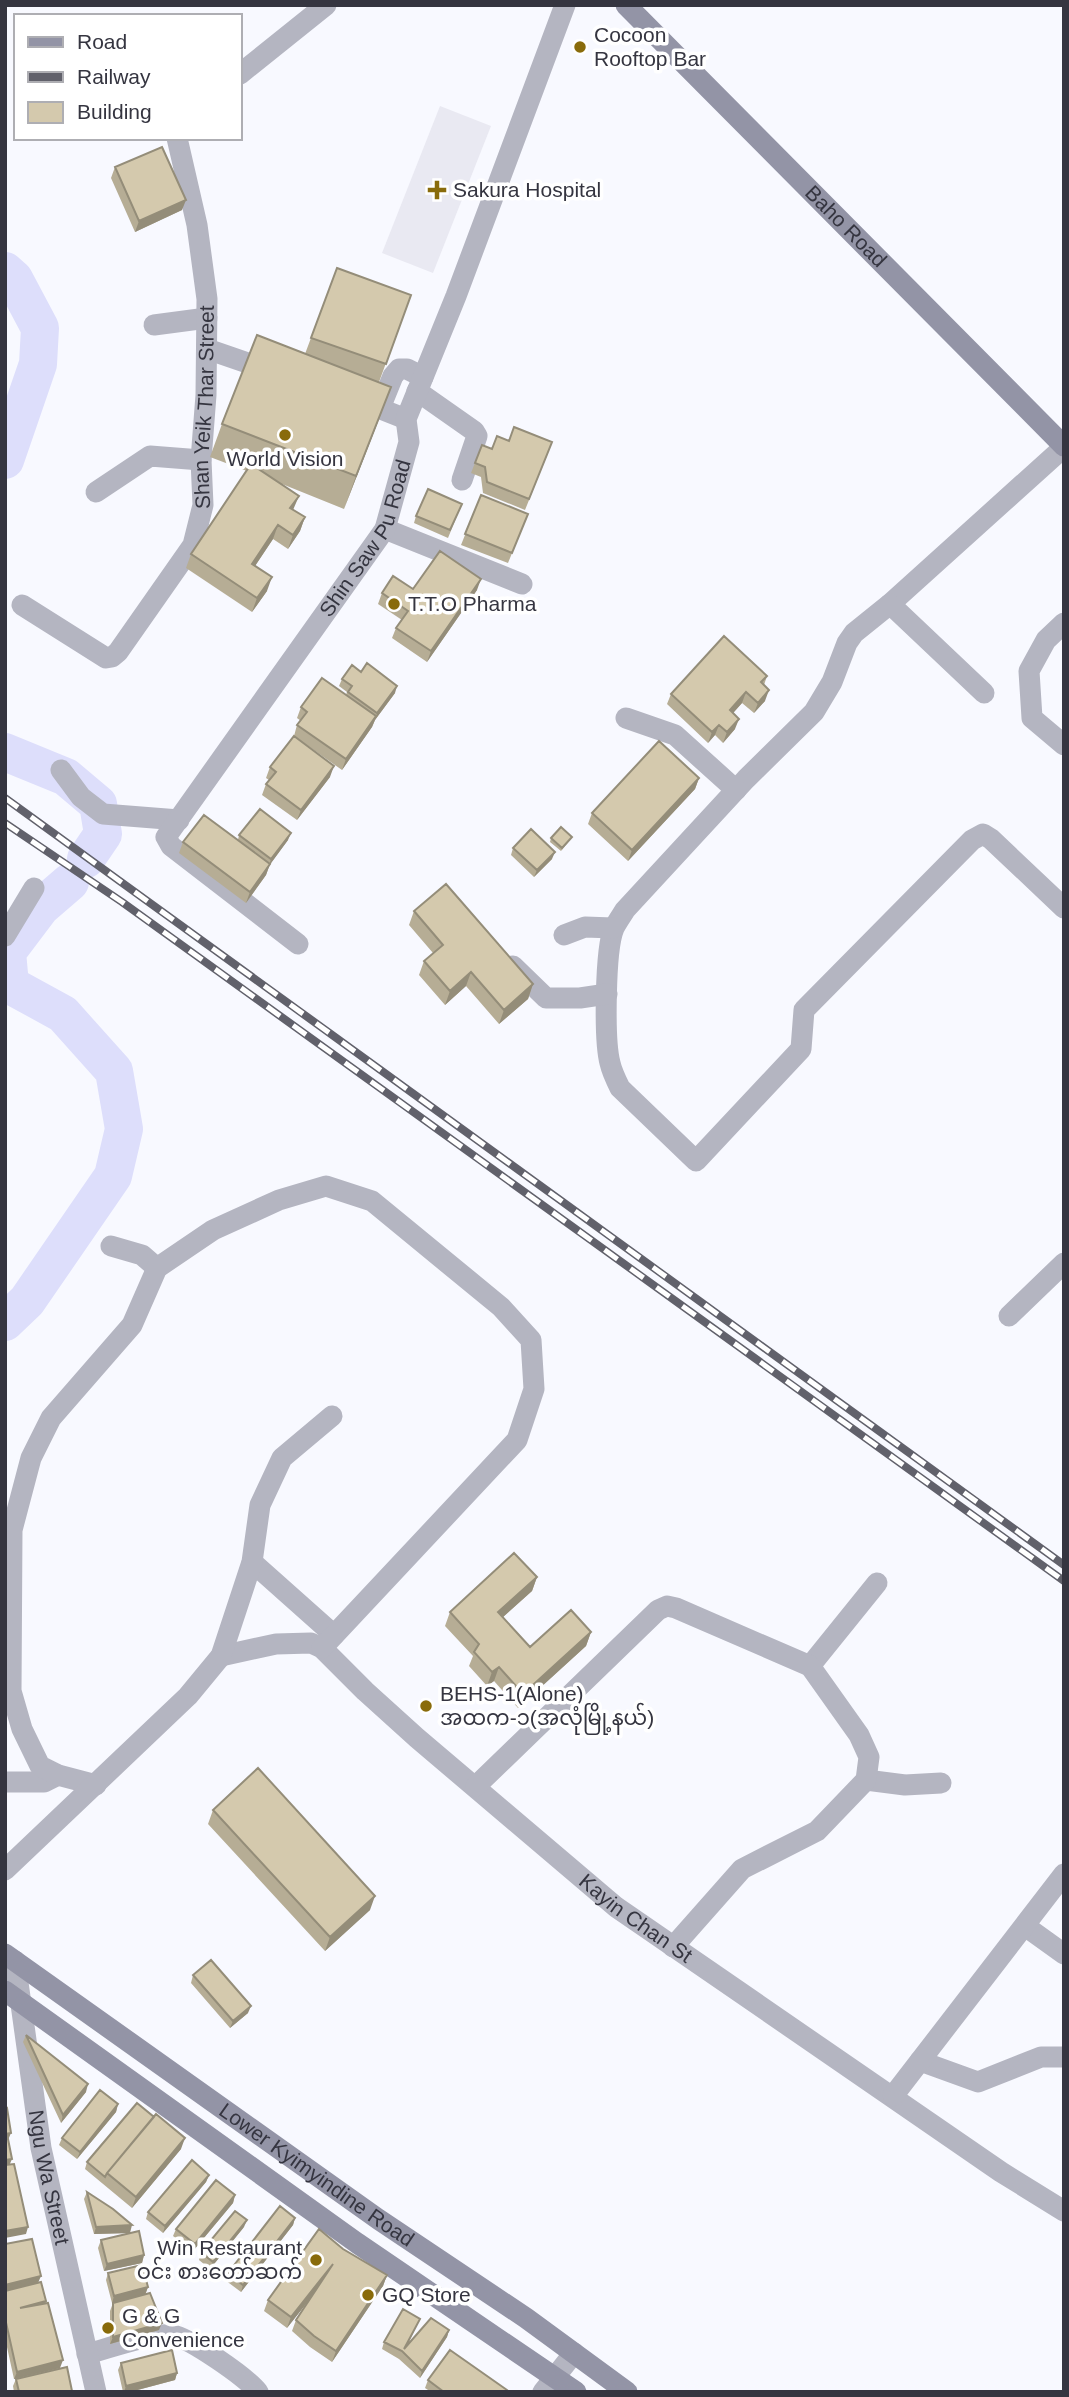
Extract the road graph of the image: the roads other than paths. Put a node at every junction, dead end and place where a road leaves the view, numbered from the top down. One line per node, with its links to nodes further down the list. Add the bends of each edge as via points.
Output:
1 (326, 5): 4 (street)
2 (565, 5): 10 (street, Shin Saw Pu Road)
3 (626, 5): 14 (main road, Baho Road)
4 (244, 62)
5 (177, 140): 6 (street, Shan Yeik Thar Street, via 197,225)
6 (207, 318): 7 (street); 8 (street, Shan Yeik Thar Street)
7 (154, 325)
8 (207, 349): 9 (street); 15 (street, Shan Yeik Thar Street)
9 (293, 379)
10 (420, 384): 12 (street, via 407,369 399,369); 13 (street, Shin Saw Pu Road); 16 (street, via 477,436)
11 (343, 395): 12 (street)
12 (380, 408): 13 (street)
13 (406, 419): 18 (street, Shin Saw Pu Road, via 409,442)
14 (1064, 447): 20 (street)
15 (201, 460): 17 (street, via 150,456); 21 (street, Shan Yeik Thar Street, via 203,505 193,545 112,657 106,658)
16 (462, 480)
17 (96, 492)
18 (385, 529): 19 (street); 28 (street, Shin Saw Pu Road)
19 (522, 584)
20 (890, 604): 23 (street); 27 (street, via 854,633 814,712)
21 (22, 605)
22 (1064, 623): 25 (street, via 1046,640 1029,671 1032,718)
23 (984, 693)
24 (626, 719): 27 (street, via 675,735)
25 (1064, 745)
26 (61, 770): 28 (street, via 81,797 103,814)
27 (736, 790): 31 (street)
28 (179, 820): 34 (street, Shin Saw Pu Road, via 166,837 171,846)
29 (34, 888): 33 (street)
30 (1064, 908): 36 (street, via 991,839 983,834 972,840 804,1010 801,1049 696,1161 620,1088 609,1060)
31 (613, 928): 32 (street, via 585,928); 36 (street)
32 (564, 935)
33 (5, 936)
34 (298, 944)
35 (506, 959): 36 (street, via 547,998)
36 (607, 994)
37 (111, 1246): 39 (street, via 142,1255)
38 (1064, 1262): 40 (street)
39 (157, 1268): 44 (street, via 213,1230 279,1200 326,1186 372,1201 501,1307 531,1340 534,1389 517,1440); 47 (street, via 132,1325 51,1419 32,1458 12,1530 11,1691 40,1766)
40 (1009, 1316)
41 (332, 1416): 42 (street, via 282,1458 260,1506)
42 (252, 1562): 44 (street, Kayin Chan St); 45 (street)
43 (877, 1583): 46 (street)
44 (328, 1642): 45 (street, via 276,1644); 52 (street, Kayin Chan St, via 386,1710)
45 (221, 1656): 51 (street, via 188,1696)
46 (810, 1666): 48 (street, via 859,1735 869,1757); 52 (street, via 667,1606)
47 (58, 1775): 49 (street, via 44,1782); 51 (street)
48 (866, 1780): 50 (street); 56 (street, via 817,1831 742,1869)
49 (5, 1782)
50 (941, 1783)
51 (96, 1784): 53 (street)
52 (476, 1786): 56 (street, Kayin Chan St, via 616,1907)
53 (5, 1870)
54 (1064, 1874): 55 (street)
55 (1025, 1926): 57 (street); 61 (street)
56 (673, 1947): 62 (street, Kayin Chan St)
57 (1064, 1954)
58 (10, 1958): 59 (street, Ngu Wa Street); 64 (main road, Lower Kyimyindine Road)
59 (13, 1997): 65 (main road, Lower Kyimyindine Road); 67 (street, Ngu Wa Street)
60 (1064, 2057): 61 (street, via 1041,2057 978,2082)
61 (920, 2061): 62 (street)
62 (893, 2096): 63 (street, Kayin Chan St)
63 (1064, 2211)
64 (378, 2219): 65 (main road); 66 (main road, Lower Kyimyindine Road)
65 (357, 2243): 68 (main road, Lower Kyimyindine Road)
66 (574, 2353): 68 (street); 72 (main road, Lower Kyimyindine Road)
67 (87, 2354): 69 (street, Ngu Wa Street); 70 (street, via 154,2336 180,2338 225,2364)
68 (549, 2384): 71 (main road, Lower Kyimyindine Road)
69 (96, 2392)
70 (258, 2392)
71 (576, 2392)
72 (627, 2392)

